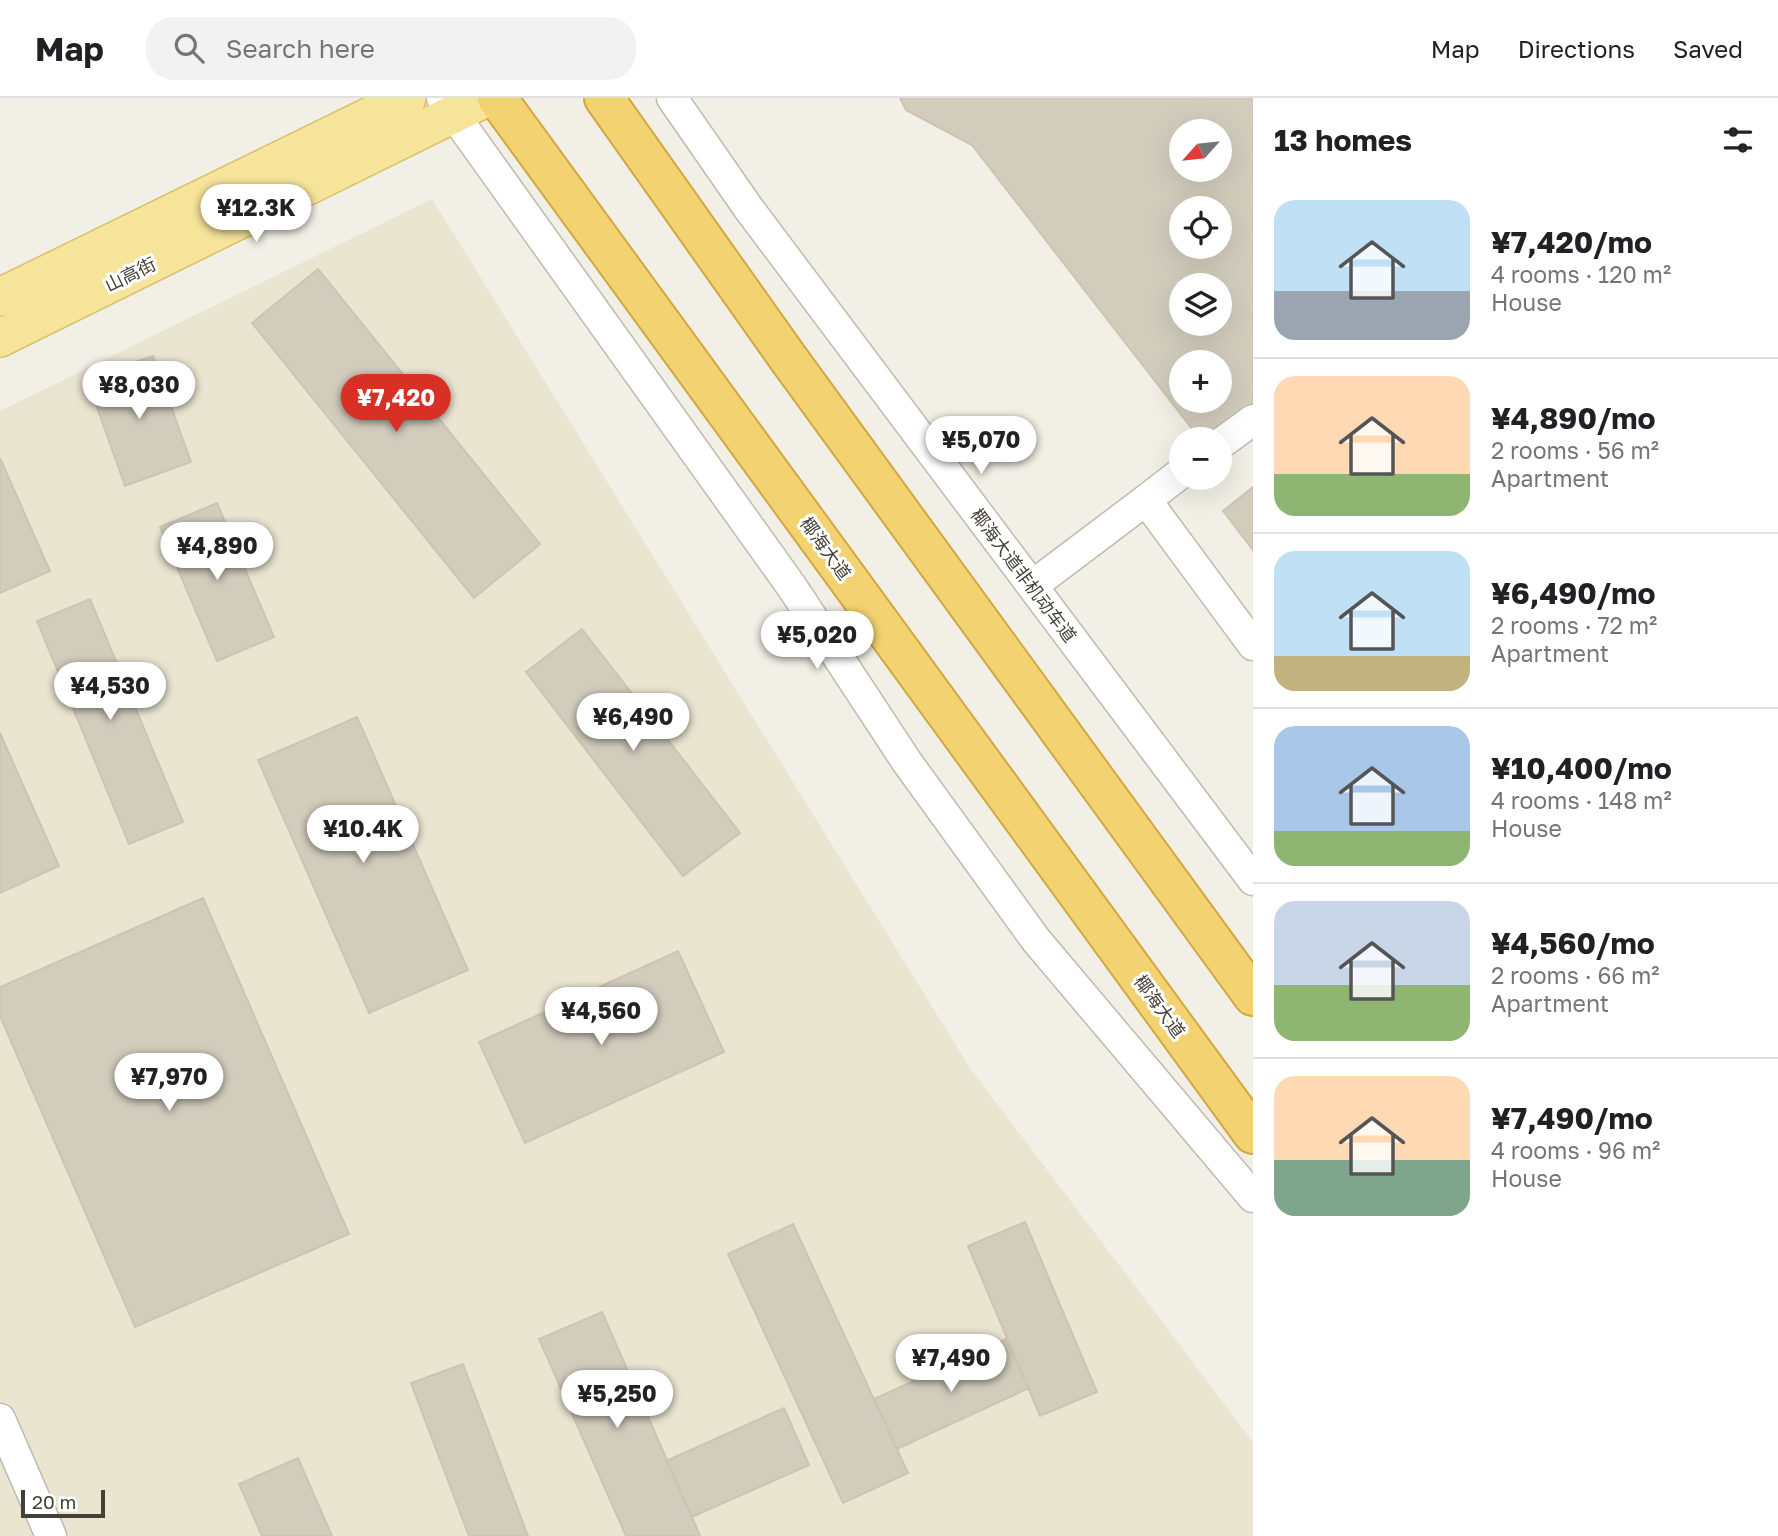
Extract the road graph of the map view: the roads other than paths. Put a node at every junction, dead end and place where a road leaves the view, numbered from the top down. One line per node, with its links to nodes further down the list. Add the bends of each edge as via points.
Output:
1 (407, 98): 7 (main road, 山高街)
2 (486, 98): 6 (main road, 山高街)
3 (497, 98): 17 (highway, 椰海大道)
4 (604, 98): 16 (highway)
5 (673, 98): 13 (street, 椰海大道非机动车道, via 749,209)
6 (448, 106): 8 (main road, 山高街); 18 (street, via 784,576 907,762 1028,929)
7 (0, 297)
8 (0, 338)
9 (1253, 420): 10 (street)
10 (1232, 435)
11 (1169, 482): 12 (street)
12 (1146, 500): 13 (street); 14 (street)
13 (1032, 586): 15 (street, 椰海大道非机动车道)
14 (1253, 645)
15 (1253, 880)
16 (1253, 996)
17 (1253, 1134)
18 (1253, 1197)
19 (0, 1419): 20 (street)
20 (51, 1536)

